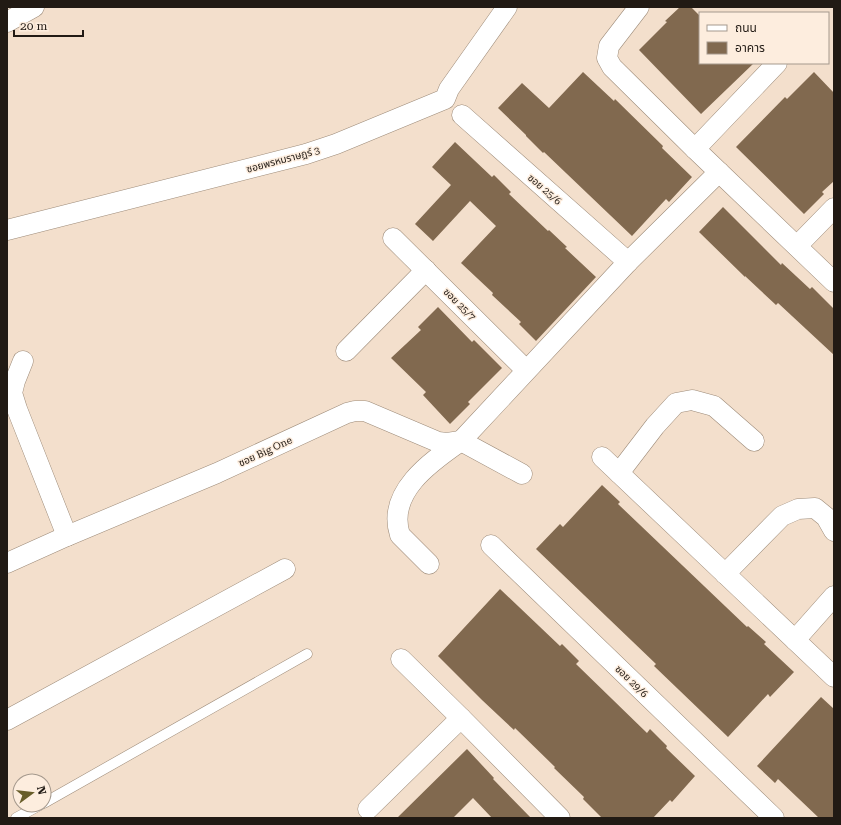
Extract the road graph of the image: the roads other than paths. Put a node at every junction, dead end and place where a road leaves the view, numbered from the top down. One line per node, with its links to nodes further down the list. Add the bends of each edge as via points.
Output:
1 (34, 7): 4 (street)
2 (507, 7): 10 (street, ซอยพรหมราษฎร์ 3, via 449,89 445,99 306,154)
3 (640, 7): 7 (street, via 609,46 607,58 612,67)
4 (7, 22)
5 (776, 64): 7 (street)
6 (462, 115): 13 (street, ซอย 25/6)
7 (695, 149): 8 (street)
8 (719, 172): 12 (street); 13 (street)
9 (834, 208): 12 (street)
10 (7, 230)
11 (393, 238): 14 (street, ซอย 25/7)
12 (797, 246): 15 (street)
13 (628, 262): 18 (street)
14 (426, 270): 16 (street); 18 (street, ซอย 25/7)
15 (834, 282)
16 (346, 351)
17 (23, 361): 25 (street, via 12,393)
18 (526, 370): 19 (street)
19 (461, 440): 23 (street); 25 (street, ซอย Big One, via 438,442 365,411 355,411); 28 (street, via 421,471 407,489 399,508 400,535)
20 (754, 441): 22 (street, via 714,406 692,400 676,403)
21 (602, 457): 22 (street)
22 (619, 473): 30 (street)
23 (522, 474)
24 (834, 530): 30 (street, via 826,517 815,508 798,509 782,516)
25 (67, 536): 27 (street, ซอย Big One)
26 (491, 545): 43 (street, ซอย 29/6)
27 (7, 563)
28 (429, 564)
29 (285, 569): 37 (street)
30 (725, 574): 32 (street)
31 (834, 596): 32 (street)
32 (795, 640): 35 (street)
33 (307, 654): 38 (lane)
34 (401, 659): 36 (street)
35 (834, 677)
36 (461, 718): 39 (street); 42 (street)
37 (7, 720)
38 (52, 798)
39 (368, 809)
40 (25, 813): 41 (lane)
41 (16, 818)
42 (560, 818)
43 (774, 818)

